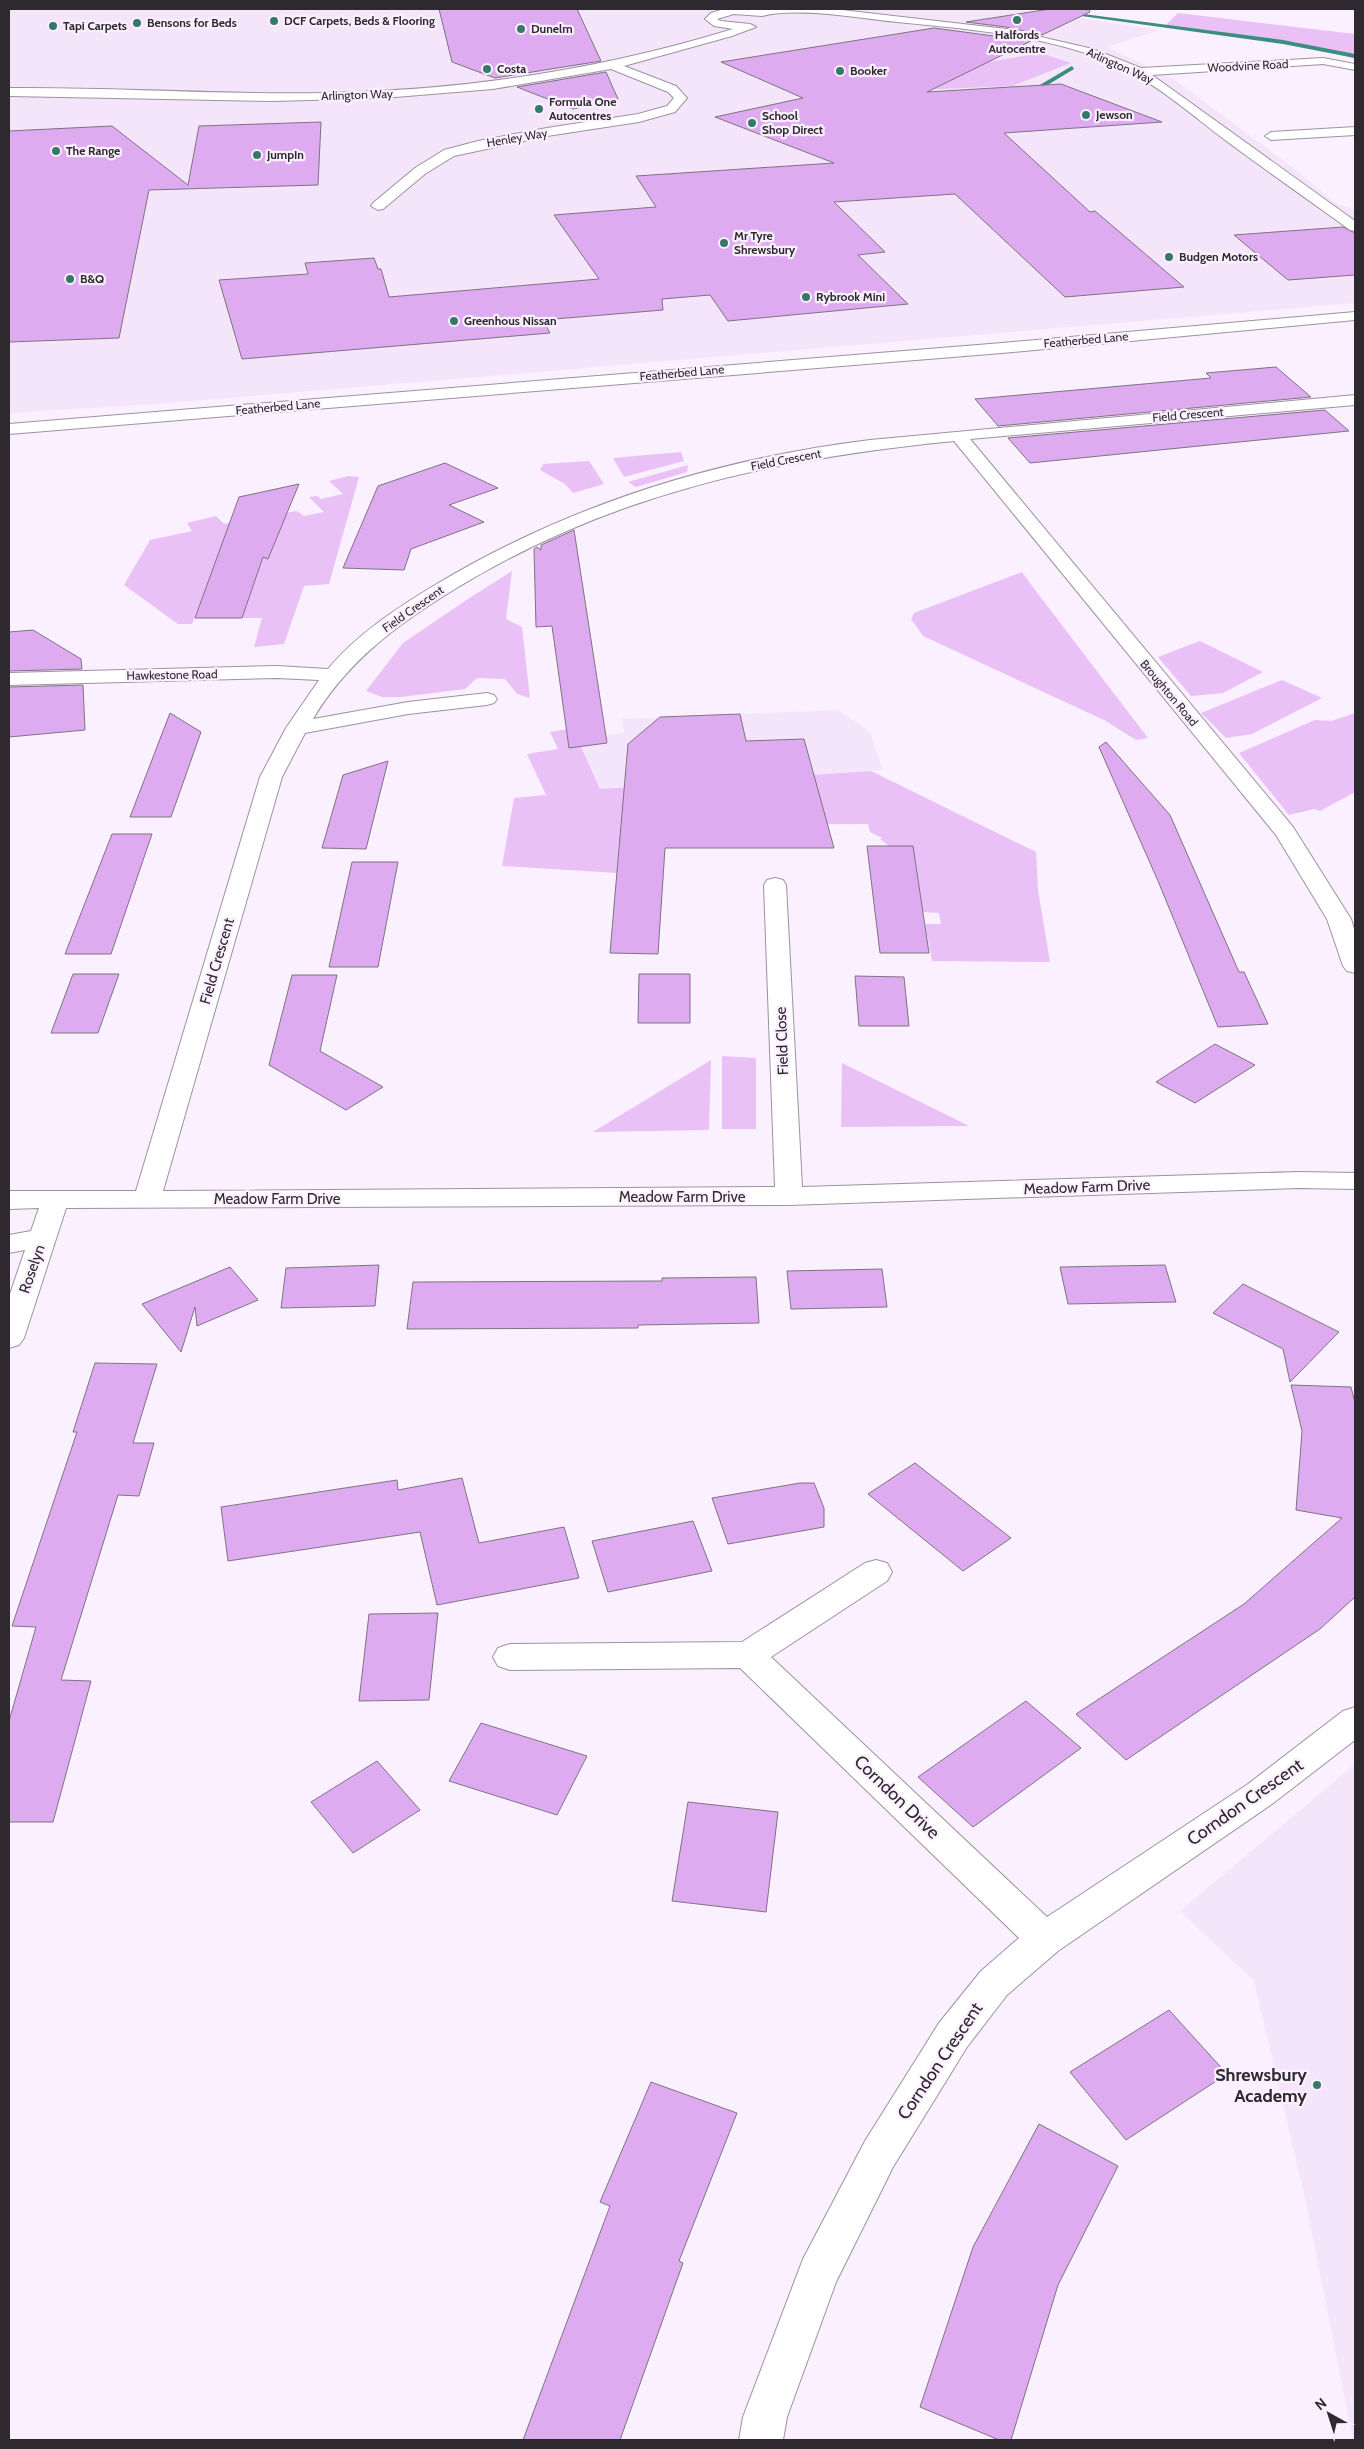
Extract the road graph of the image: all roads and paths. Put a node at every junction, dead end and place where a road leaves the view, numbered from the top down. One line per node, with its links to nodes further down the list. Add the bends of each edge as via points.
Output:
1 (744, 11): 2 (street, Arlington Way, via 777,9); 3 (street, Arlington Way); 4 (street, Arlington Way, via 764,14 773,18)
2 (840, 14): 4 (street, Arlington Way); 9 (street, Arlington Way, via 963,26 1062,43 1100,54)
3 (712, 15): 5 (street, Arlington Way); 6 (street, Arlington Way, via 719,28)
4 (771, 21): 5 (street, Arlington Way)
5 (750, 27): 6 (street, Arlington Way)
6 (700, 43): 7 (street, Arlington Way)
7 (613, 66): 10 (street, Arlington Way, via 517,82 346,96); 15 (street, Henley Way, via 672,89 681,98 672,109 639,118 547,132 449,153)
8 (1355, 67): 9 (street, Woodvine Road, via 1323,61)
9 (1140, 72): 16 (street, Arlington Way, via 1170,90)
10 (9, 92)
11 (1260, 129): 13 (street)
12 (1355, 131): 13 (street)
13 (1271, 136): 14 (street)
14 (1282, 145)
15 (378, 206)
16 (1355, 227)
17 (1355, 316): 19 (street, Featherbed Lane, via 992,349)
18 (1355, 400): 20 (street, Field Crescent)
19 (9, 429)
20 (958, 435): 22 (street, Field Crescent, via 842,448 770,462 673,487 590,515 504,551 451,583 369,640); 27 (street, Broughton Road, via 1285,832 1339,919)
21 (9, 679): 22 (street, Hawkestone Road, via 277,672)
22 (329, 681): 24 (street); 25 (street, Field Crescent)
23 (488, 699): 24 (street)
24 (372, 714): 25 (street)
25 (296, 728): 31 (street, Field Crescent, via 271,777)
26 (775, 885): 29 (street, Field Close)
27 (1355, 966)
28 (1355, 1181): 29 (street, Meadow Farm Drive)
29 (789, 1196): 31 (street, Meadow Farm Drive)
30 (56, 1199): 31 (street, Meadow Farm Drive); 32 (street, Meadow Farm Drive); 33 (street, Roselyn)
31 (147, 1199)
32 (9, 1200)
33 (42, 1238): 34 (street); 35 (street, Roselyn)
34 (9, 1244)
35 (9, 1338)
36 (876, 1572): 37 (street)
37 (748, 1655): 38 (street); 40 (street, Corndon Drive)
38 (510, 1657)
39 (1355, 1721): 40 (street, Corndon Crescent, via 1260,1794)
40 (1045, 1940): 41 (street, Corndon Crescent, via 994,1983 953,2035 879,2154 818,2274 765,2417)
41 (761, 2440)

